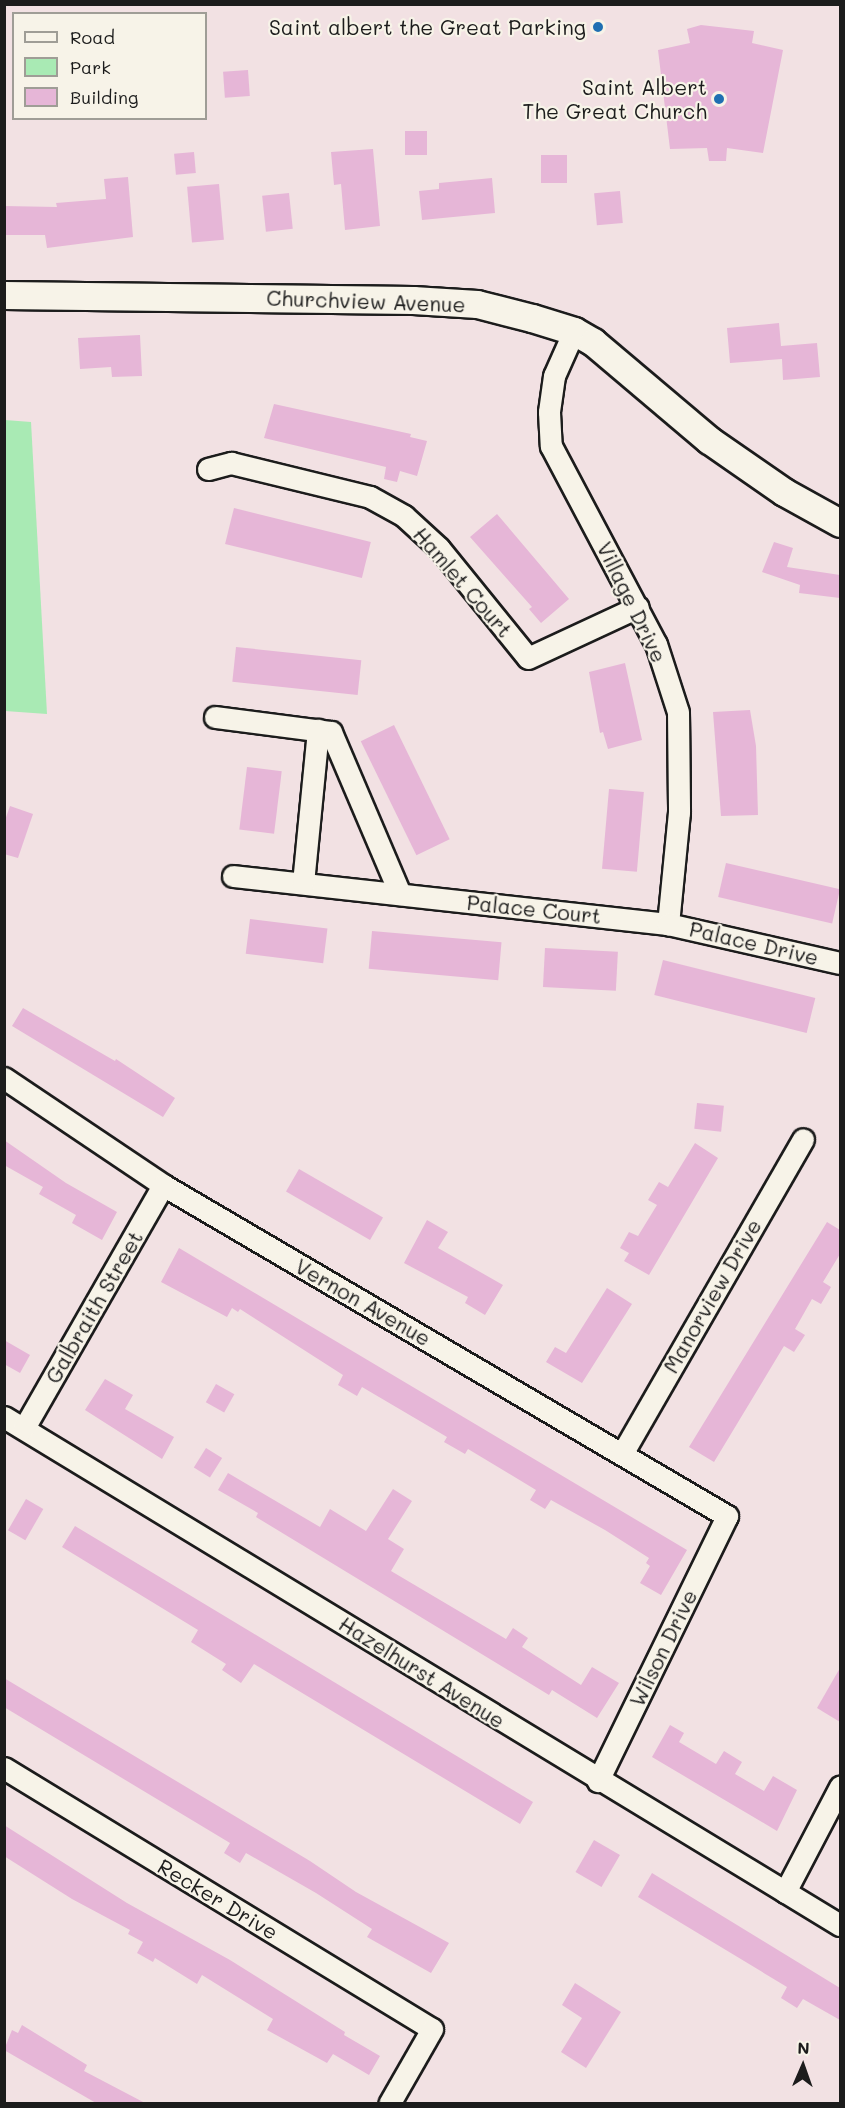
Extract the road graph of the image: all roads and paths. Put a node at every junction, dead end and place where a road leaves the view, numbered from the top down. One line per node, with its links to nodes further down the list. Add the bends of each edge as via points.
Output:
1 (4, 295): 2 (street, Churchview Avenue, via 477,304)
2 (574, 331): 4 (street, Churchview Avenue, via 593,342 709,440 784,492); 5 (street, Village Drive, via 554,376 549,412 551,446)
3 (208, 468): 5 (street, Hamlet Court, via 231,463 370,497 404,516 439,548 528,658)
4 (840, 524)
5 (638, 607): 11 (street, Village Drive, via 656,644 678,712 679,812)
6 (215, 717): 7 (street)
7 (318, 730): 9 (street); 10 (street, via 331,732)
8 (233, 876): 9 (street, Palace Court)
9 (303, 884): 10 (street, Palace Court)
10 (400, 894): 11 (street, Palace Court)
11 (668, 924): 12 (street, Palace Drive)
12 (840, 963)
13 (4, 1078): 15 (street, Vernon Avenue)
14 (803, 1139): 18 (street, Manorview Drive)
15 (163, 1185): 17 (street, Galbraith Street); 18 (street, Vernon Avenue)
16 (4, 1417): 17 (street, Hazelhurst Avenue)
17 (24, 1428): 21 (street, Hazelhurst Avenue)
18 (622, 1454): 19 (street, Vernon Avenue)
19 (727, 1516): 21 (street, Wilson Drive)
20 (4, 1768): 25 (street, Recker Drive, via 432,2029)
21 (598, 1781): 23 (street, Hazelhurst Avenue)
22 (840, 1787): 23 (street)
23 (785, 1892): 24 (street, Hazelhurst Avenue)
24 (840, 1925)
25 (389, 2103)

